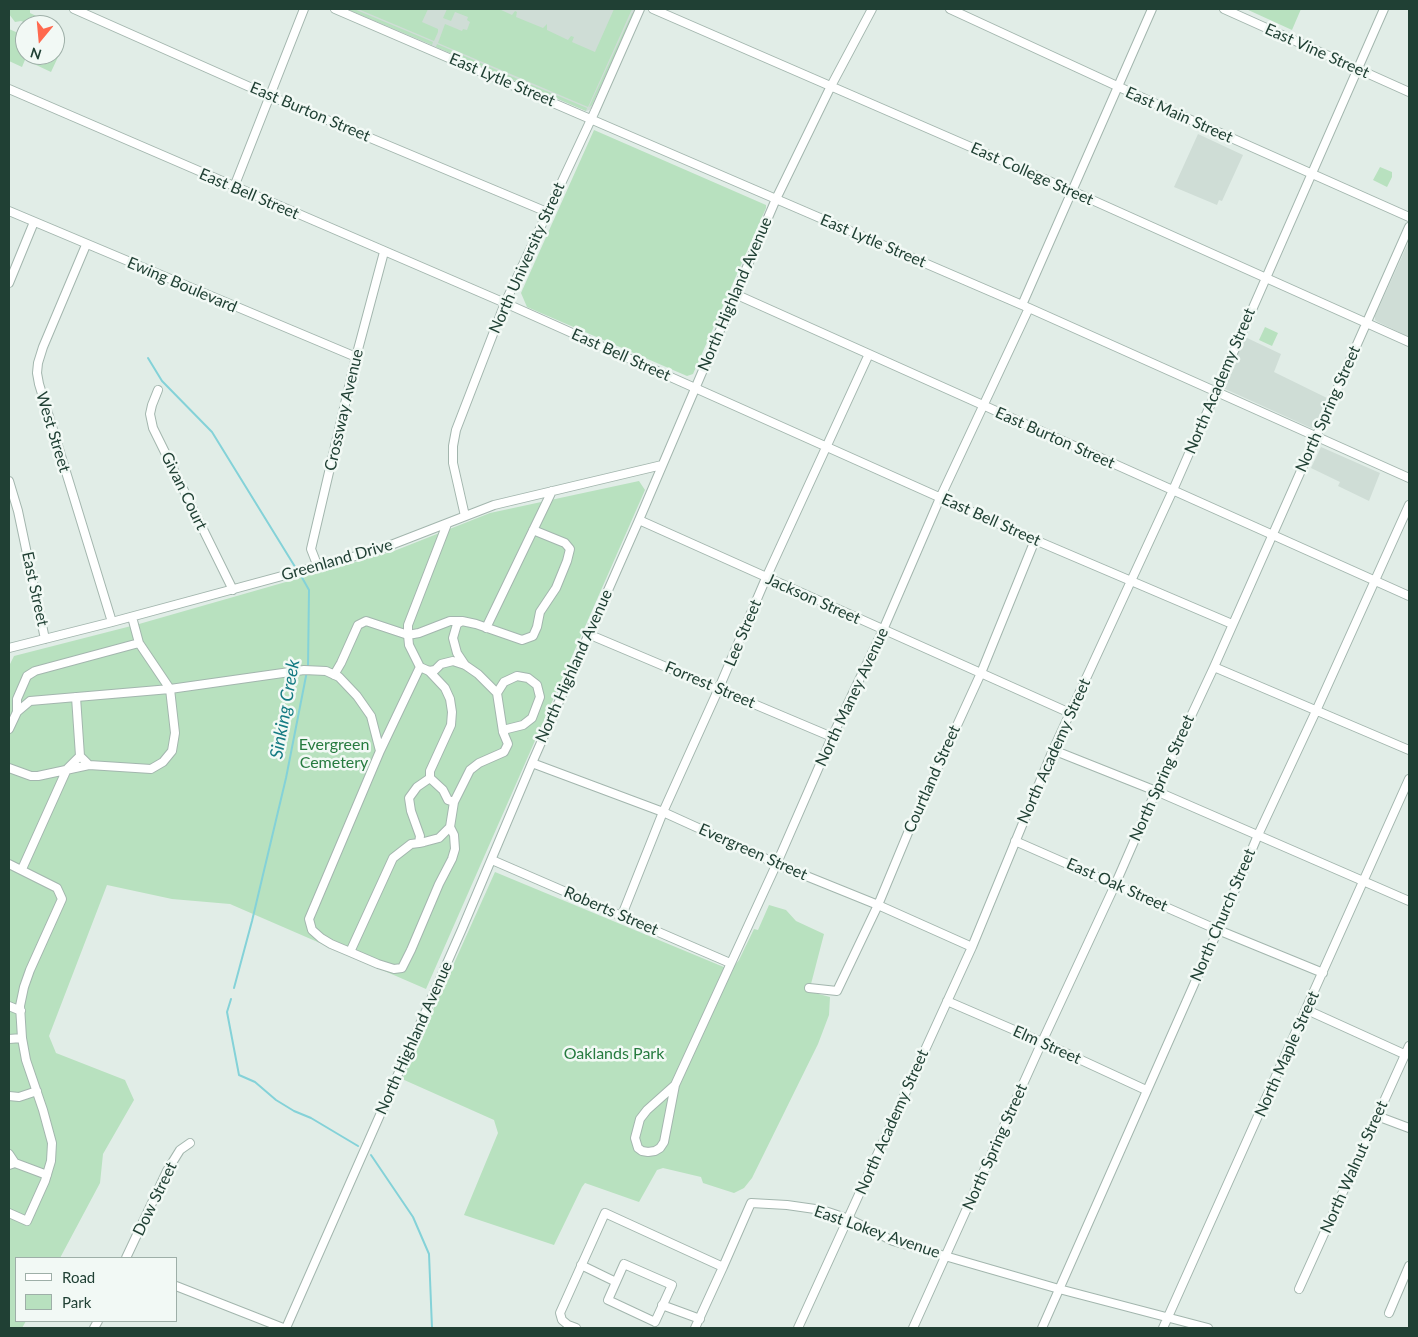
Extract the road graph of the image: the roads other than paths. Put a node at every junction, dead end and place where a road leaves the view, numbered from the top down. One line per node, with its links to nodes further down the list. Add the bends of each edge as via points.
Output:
1 (74, 9): 16 (street, East Burton Street)
2 (304, 9): 16 (street)
3 (335, 9): 17 (street, East Lytle Street)
4 (640, 9): 17 (street, North University Street)
5 (653, 9): 12 (street, East College Street)
6 (872, 9): 12 (street, North Highland Avenue)
7 (950, 9): 13 (street, East Main Street)
8 (1152, 9): 13 (street, North Maney Avenue)
9 (1224, 9): 11 (street, East Vine Street)
10 (1384, 9): 11 (street, North Academy Street)
11 (1357, 69): 15 (street, East Vine Street); 18 (street, North Academy Street)
12 (830, 86): 20 (street, East College Street); 21 (street, North Highland Avenue)
13 (1118, 87): 18 (street, East Main Street); 20 (street, North Maney Avenue)
14 (9, 89): 19 (street, East Bell Street)
15 (1409, 92)
16 (270, 96): 19 (street); 23 (street, East Burton Street)
17 (591, 118): 21 (street, East Lytle Street); 23 (street, North University Street)
18 (1311, 174): 24 (street, East Main Street); 29 (street, North Academy Street)
19 (234, 187): 28 (street, East Bell Street)
20 (1072, 191): 29 (street, East College Street); 33 (street, North Maney Avenue)
21 (776, 199): 31 (street, North Highland Avenue); 33 (street, East Lytle Street)
22 (9, 211): 25 (street, Ewing Boulevard)
23 (547, 212): 32 (street, North University Street)
24 (1409, 218)
25 (34, 222): 27 (street, Ewing Boulevard); 30 (street)
26 (1409, 227): 34 (street, North Spring Street)
27 (86, 245): 37 (street, Ewing Boulevard); 65 (street, West Street, via 43,347 37,373)
28 (384, 252): 32 (street, East Bell Street); 37 (street, Crossway Avenue)
29 (1265, 277): 34 (street, East College Street); 40 (street, North Academy Street)
30 (9, 282)
31 (735, 294): 36 (street, East Burton Street); 38 (street, North Highland Avenue)
32 (505, 303): 38 (street, East Bell Street); 51 (street, North University Street, via 456,430 453,462)
33 (1025, 306): 40 (street, East Lytle Street); 41 (street, North Maney Avenue)
34 (1367, 322): 35 (street, East College Street); 42 (street, North Spring Street)
35 (1409, 342)
36 (868, 354): 41 (street, East Burton Street); 43 (street, Lee Street)
37 (356, 357): 57 (street, Crossway Avenue, via 311,549)
38 (695, 388): 43 (street, East Bell Street); 44 (street, North Highland Avenue)
39 (158, 390): 61 (street, Givan Court, via 150,414 153,428)
40 (1216, 391): 42 (street, East Lytle Street); 47 (street, North Academy Street)
41 (983, 406): 47 (street, East Burton Street); 49 (street, North Maney Avenue)
42 (1316, 436): 45 (street, East Lytle Street); 55 (street, North Spring Street)
43 (827, 447): 49 (street, East Bell Street); 58 (street, Lee Street)
44 (662, 465): 48 (street, Greenland Drive); 52 (street, North Highland Avenue)
45 (1409, 478)
46 (9, 481): 71 (street, East Street)
47 (1173, 490): 55 (street, East Burton Street); 59 (street, North Academy Street)
48 (552, 491): 51 (street, Greenland Drive, via 494,505); 54 (street)
49 (940, 498): 56 (street, East Bell Street); 68 (street, North Maney Avenue)
50 (1409, 505): 60 (street, North Church Street)
51 (465, 516): 53 (street, Greenland Drive)
52 (639, 520): 58 (street, Jackson Street); 69 (street, North Highland Avenue)
53 (447, 524): 57 (street, Greenland Drive, via 378,550); 70 (street, via 408,625)
54 (533, 530): 67 (street); 67 (street, via 565,543 570,549 556,588 540,612 533,636 522,640)
55 (1272, 534): 60 (street, East Burton Street); 66 (street, North Spring Street)
56 (1035, 540): 59 (street, East Bell Street); 80 (street, Courtland Street)
57 (318, 566): 61 (street, Greenland Drive)
58 (766, 578): 68 (street, Jackson Street); 83 (street, Lee Street)
59 (1131, 581): 66 (street, East Bell Street); 90 (street, North Academy Street)
60 (1375, 581): 62 (street, East Burton Street); 88 (street, North Church Street)
61 (233, 590): 63 (street, Greenland Drive)
62 (1409, 596)
63 (132, 617): 65 (street, Greenland Drive); 72 (street)
64 (462, 621): 67 (street); 70 (street, via 450,621); 74 (street, via 457,624 453,638)
65 (112, 622): 71 (street, Greenland Drive)
66 (1232, 624): 78 (street, North Spring Street)
67 (486, 628)
68 (883, 630): 80 (street, Jackson Street); 93 (street, North Maney Avenue)
69 (588, 634): 83 (street, Forrest Street); 98 (street, North Highland Avenue)
70 (408, 635): 77 (street, via 409,645); 81 (street, via 366,621 358,625)
71 (45, 639): 73 (street, Greenland Drive)
72 (139, 643): 82 (street, via 35,671 27,676); 84 (street)
73 (9, 648)
74 (457, 653): 75 (street); 76 (street)
75 (453, 661): 76 (street); 79 (street)
76 (464, 665): 85 (street)
77 (420, 667): 79 (street); 96 (street)
78 (1214, 667): 88 (street); 104 (street, North Spring Street)
79 (429, 671): 102 (street, via 445,688 452,712 451,725 430,771)
80 (981, 673): 90 (street, Jackson Street); 118 (street, Courtland Street)
81 (334, 675): 84 (street, via 307,670); 96 (street, via 357,696 371,716)
82 (23, 688): 87 (street); 89 (street, via 17,699)
83 (719, 688): 93 (street, Forrest Street); 106 (street, Lee Street)
84 (170, 689): 86 (street); 99 (street, via 174,734 172,751 163,762 151,769)
85 (497, 692): 92 (street); 92 (street, via 504,682 517,676 528,678 537,685 540,696 532,718)
86 (76, 697): 87 (street); 97 (street)
87 (30, 701): 89 (street)
88 (1316, 711): 95 (street); 108 (street, North Church Street)
89 (17, 712): 91 (street)
90 (1070, 713): 94 (street, North Academy Street)
91 (9, 729)
92 (503, 732): 105 (street, via 508,744 504,752 470,770)
93 (832, 737): 113 (street, North Maney Avenue)
94 (1053, 750): 104 (street); 109 (street, North Academy Street)
95 (1409, 750)
96 (380, 751): 122 (street, via 309,919 312,930 320,938)
97 (80, 756): 99 (street); 101 (street)
98 (532, 763): 106 (street, Evergreen Street); 111 (street, North Highland Avenue)
99 (89, 765): 101 (street)
100 (9, 768): 101 (street, via 31,776)
101 (68, 769): 114 (street)
102 (430, 778): 105 (street, via 448,800); 110 (street, via 409,798)
103 (1409, 779): 115 (street, North Maple Street)
104 (1156, 791): 108 (street); 116 (street, North Spring Street)
105 (454, 802): 107 (street)
106 (663, 812): 113 (street, Evergreen Street); 119 (street, Lee Street)
107 (450, 827): 110 (street, via 439,838); 122 (street, via 455,848 452,859 402,968 386,967)
108 (1258, 835): 115 (street); 120 (street, North Church Street)
109 (1015, 841): 116 (street, East Oak Street); 121 (street, North Academy Street)
110 (419, 842): 122 (street, via 393,858)
111 (492, 860): 119 (street, Roberts Street); 160 (street, North Highland Avenue)
112 (9, 864): 114 (street)
113 (777, 864): 118 (street, Evergreen Street); 123 (street, North Maney Avenue)
114 (22, 869): 129 (street, via 57,888 62,898 30,970)
115 (1364, 880): 117 (street); 124 (street, North Maple Street)
116 (1115, 885): 120 (street, East Oak Street); 132 (street, North Spring Street)
117 (1409, 901)
118 (878, 905): 121 (street, Evergreen Street); 125 (street, Courtland Street, via 837,991)
119 (622, 915): 123 (street, Roberts Street)
120 (1218, 930): 124 (street, East Oak Street); 136 (street, North Church Street)
121 (972, 947): 126 (street, North Academy Street)
122 (350, 952)
123 (730, 963): 135 (street, North Maney Avenue)
124 (1323, 973): 128 (street, North Maple Street)
125 (809, 988)
126 (947, 1001): 132 (street, Elm Street); 146 (street, North Academy Street)
127 (9, 1006): 129 (street)
128 (1307, 1010): 134 (street); 158 (street, North Maple Street)
129 (21, 1011): 130 (street)
130 (22, 1038): 131 (street); 137 (street)
131 (9, 1039)
132 (1042, 1042): 136 (street, Elm Street); 147 (street, North Spring Street)
133 (1409, 1046): 134 (street, North Walnut Street)
134 (1404, 1054): 139 (street, North Walnut Street)
135 (675, 1086): 135 (street, via 640,1119 636,1145 642,1151 656,1151 664,1142)
136 (1146, 1090): 154 (street, North Church Street)
137 (37, 1091): 138 (street, via 18,1097); 144 (street, via 52,1143)
138 (9, 1096)
139 (1377, 1116): 140 (street); 155 (street, North Walnut Street)
140 (1409, 1128)
141 (190, 1143): 148 (street, Dow Street, via 180,1150 167,1171)
142 (9, 1154): 143 (street)
143 (12, 1164): 144 (street)
144 (47, 1175): 145 (street, via 27,1221)
145 (9, 1213)
146 (849, 1220): 147 (street, East Lokey Avenue, via 893,1241); 151 (street, East Lokey Avenue, via 822,1210 750,1204); 163 (street, North Academy Street)
147 (946, 1256): 154 (street, East Lokey Avenue); 164 (street, North Spring Street)
148 (126, 1257)
149 (581, 1265): 151 (street, via 605,1213); 152 (street); 161 (street, via 560,1313 562,1320)
150 (1409, 1266): 157 (street)
151 (723, 1267): 159 (street)
152 (616, 1282): 156 (street, via 608,1300 655,1322); 156 (street, via 624,1264 672,1285)
153 (178, 1287): 160 (street)
154 (1059, 1289): 158 (street, East Lokey Avenue); 165 (street, North Church Street)
155 (1299, 1289)
156 (662, 1305): 159 (street)
157 (1389, 1313)
158 (1168, 1317): 166 (street, North Maple Street); 167 (street, East Lokey Avenue)
159 (700, 1319): 162 (street)
160 (284, 1328)
161 (576, 1328)
162 (695, 1328)
163 (798, 1328)
164 (913, 1328)
165 (1042, 1328)
166 (1163, 1328)
167 (1208, 1328)

